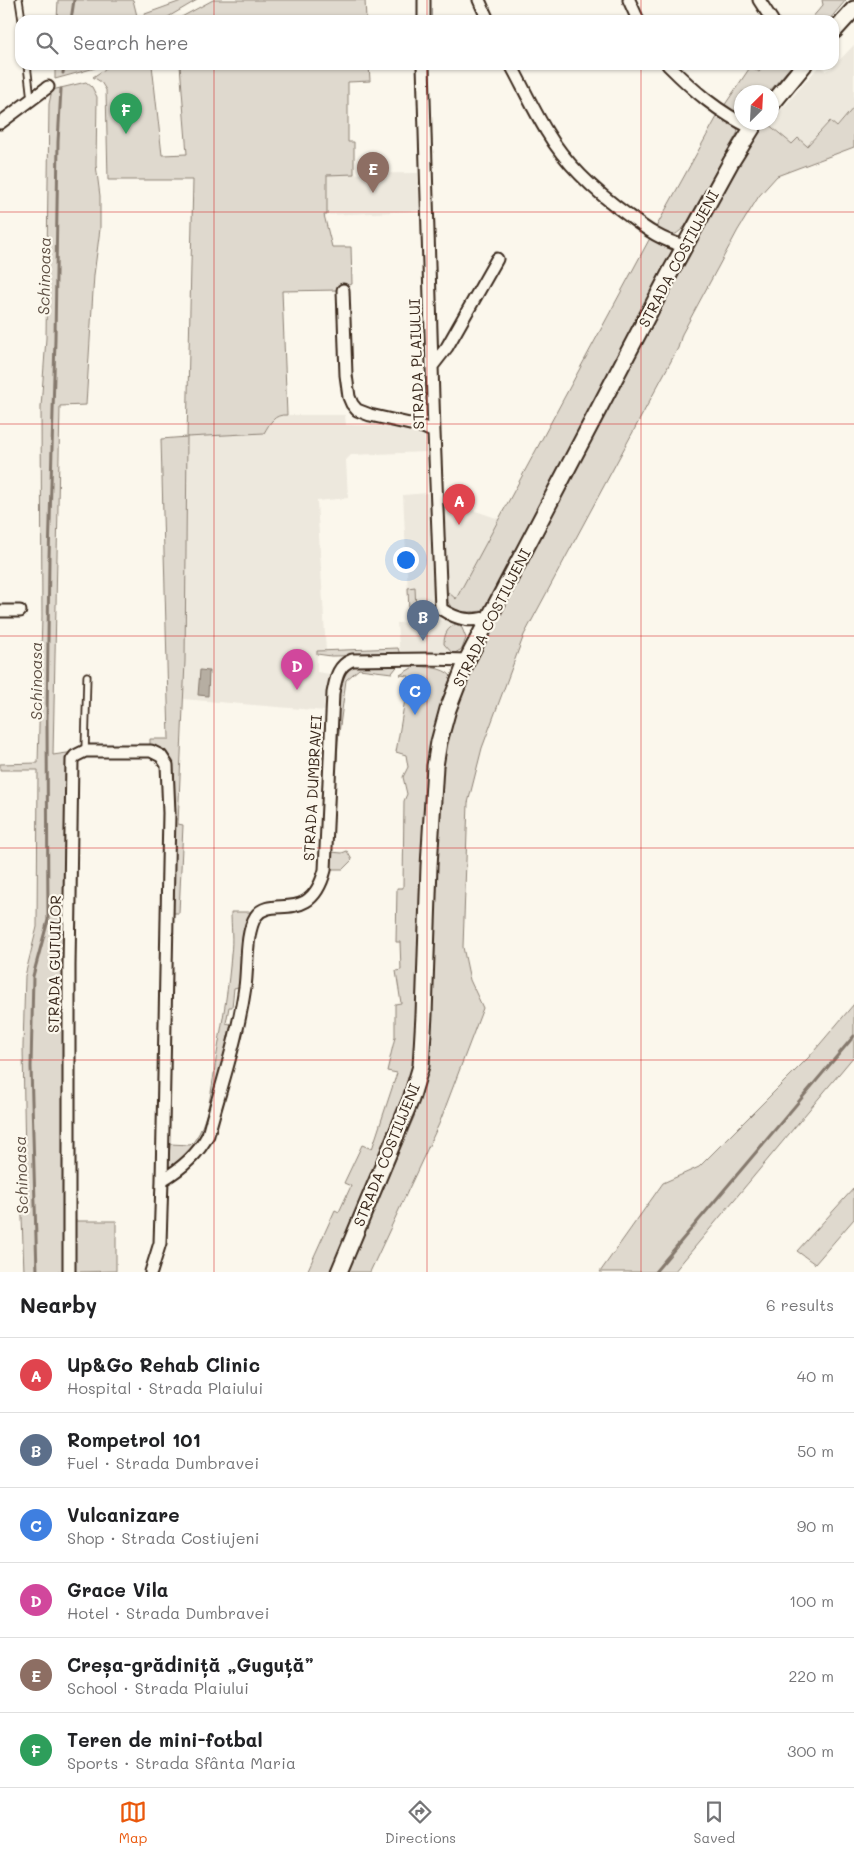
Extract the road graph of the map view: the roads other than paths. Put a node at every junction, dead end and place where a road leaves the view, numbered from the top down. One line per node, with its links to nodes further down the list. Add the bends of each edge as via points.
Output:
1 (19, 0): 7 (lane)
2 (424, 0): 8 (street)
3 (478, 0): 9 (street)
4 (629, 0): 10 (street)
5 (760, 0): 11 (street)
6 (854, 9): 12 (street)
7 (21, 15)
8 (424, 15)
9 (486, 15)
10 (636, 15)
11 (769, 15)
12 (839, 26)
13 (28, 70): 20 (lane)
14 (423, 70): 27 (street, STRADA PLAIULUI)
15 (514, 70): 24 (street, via 547,133 576,171 605,199 638,223 671,243)
16 (674, 70): 21 (street, via 710,103)
17 (800, 70): 19 (street)
18 (48, 87): 20 (street)
19 (779, 95)
20 (31, 99): 22 (street)
21 (734, 119)
22 (0, 123)
23 (751, 130): 24 (street, STRADA COSTIUJENI)
24 (685, 246): 31 (street, STRADA COSTIUJENI)
25 (497, 259): 27 (street)
26 (343, 290): 28 (street, via 346,375 352,404 357,410 370,415)
27 (433, 365): 28 (street, STRADA PLAIULUI)
28 (434, 432): 31 (street, STRADA PLAIULUI, via 441,609 465,621)
29 (0, 611): 30 (street)
30 (20, 611)
31 (491, 616): 32 (street, STRADA COSTIUJENI)
32 (467, 660): 35 (street, STRADA DUMBRAVEI, via 352,660 339,669 333,693 323,878 307,901 296,906 274,907 256,916 248,948 246,986 208,1135 180,1169); 38 (street, STRADA COSTIUJENI, via 448,709 435,766 421,1066 411,1099)
33 (87, 676): 34 (lane)
34 (85, 751): 35 (street, via 151,751 161,756 167,765 169,812); 36 (street, STRADA GUTUILOR, via 72,760)
35 (162, 1180): 37 (street, via 160,1243)
36 (69, 1272)
37 (151, 1272)
38 (339, 1272)

